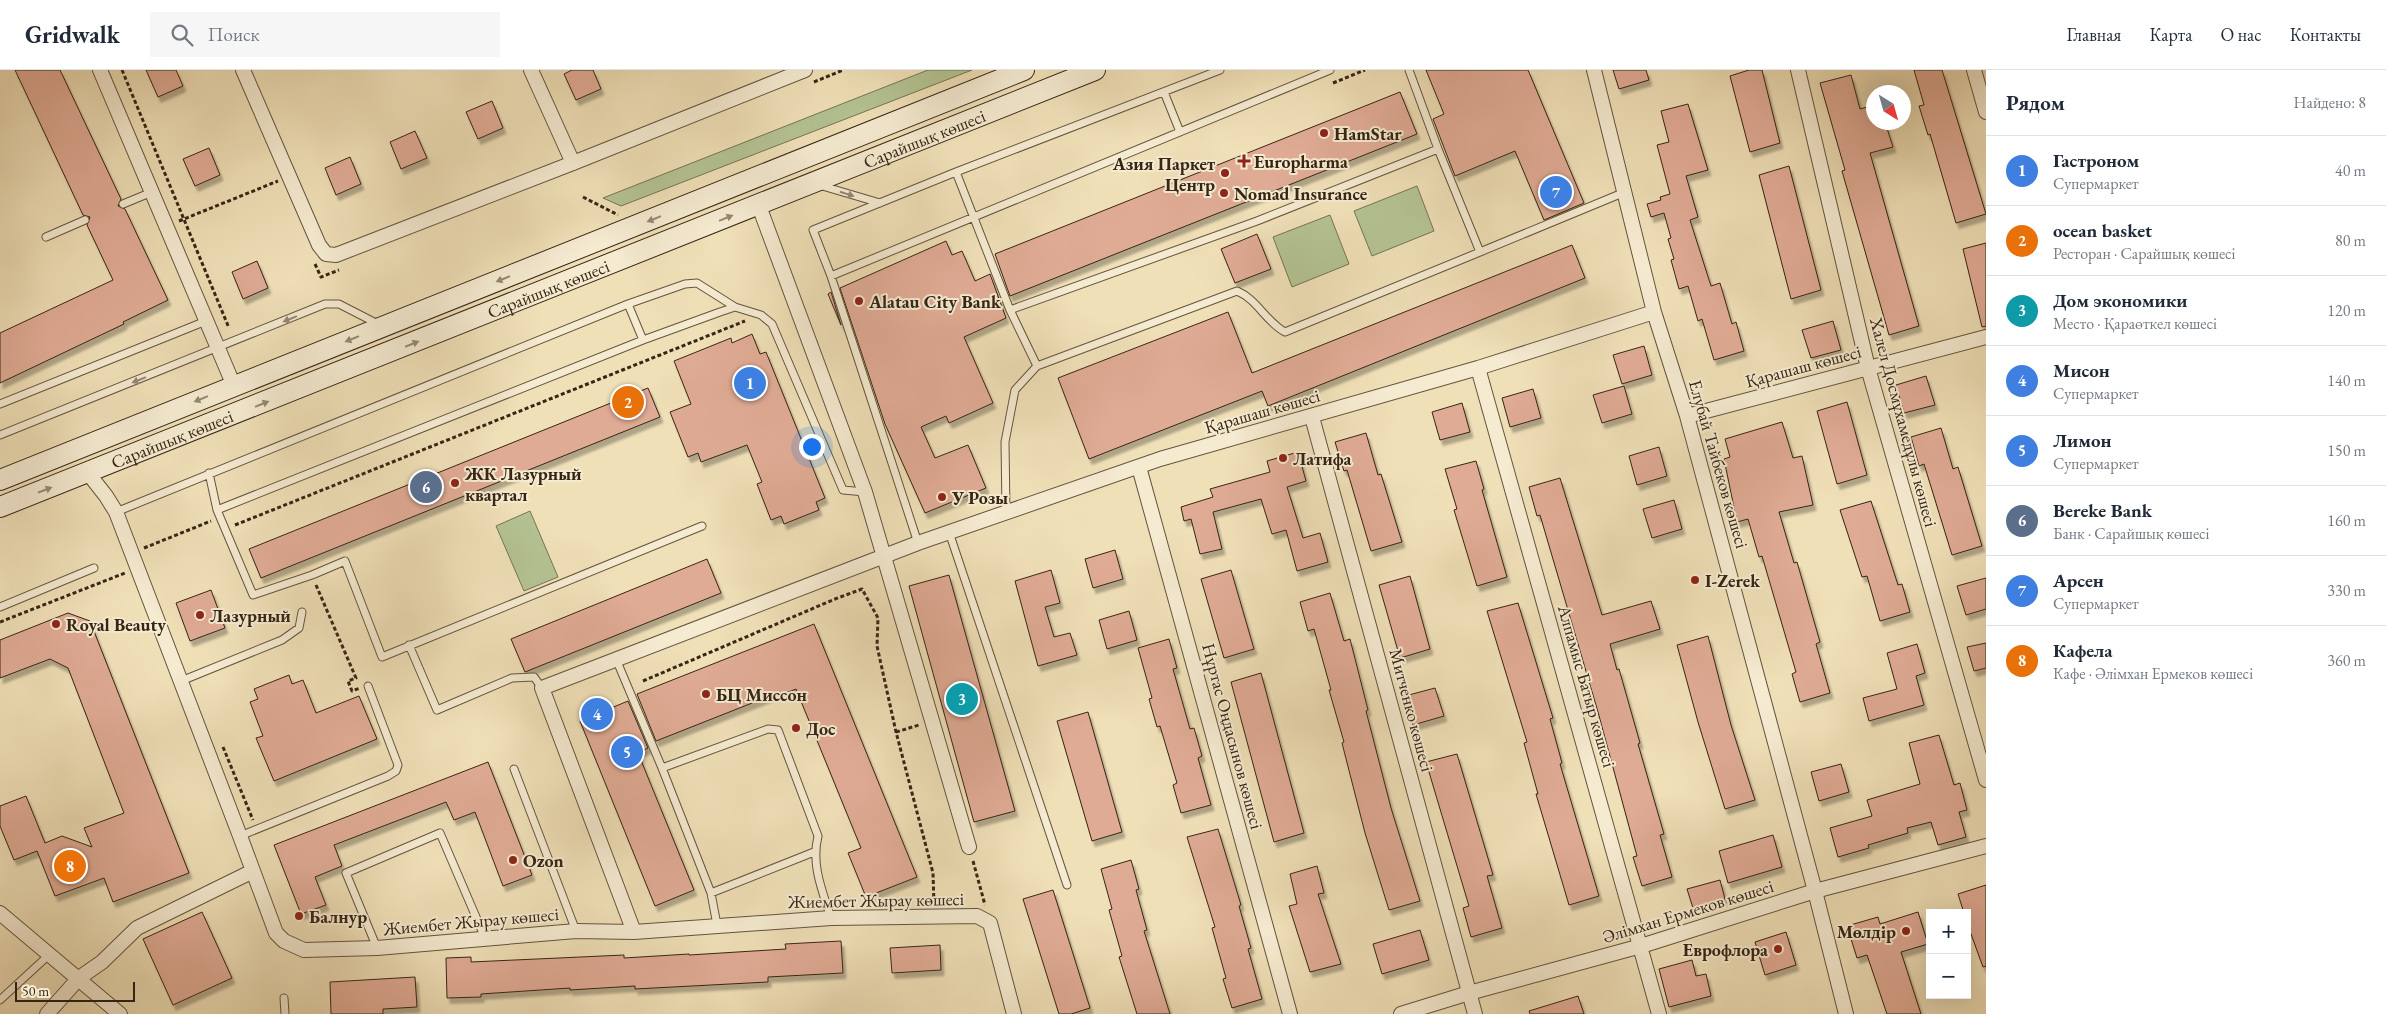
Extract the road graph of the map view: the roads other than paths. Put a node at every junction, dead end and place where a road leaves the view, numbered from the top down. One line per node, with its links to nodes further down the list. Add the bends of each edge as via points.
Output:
1 (100, 70): 21 (street)
2 (243, 70): 18 (street, via 319,245 326,254 336,255)
3 (531, 70): 18 (street)
4 (805, 70): 18 (street)
5 (1024, 70): 13 (main road, Сарайшық көшесі)
6 (1095, 70): 20 (main road, Сарайшық көшесі)
7 (1220, 70): 14 (lane)
8 (1330, 70): 16 (lane)
9 (1409, 70): 17 (lane)
10 (1591, 70): 22 (street, Елубай Тайбеков көшесі)
11 (1798, 70): 44 (street, Халел Досмұхамедұлы көшесі)
12 (1974, 70): 15 (street)
13 (974, 90): 25 (main road, Сарайшық көшесі); 26 (main road, via 957,105 761,186)
14 (1164, 92): 16 (lane); 19 (lane)
15 (1986, 112)
16 (1180, 132): 27 (lane)
17 (1438, 149): 30 (lane); 35 (lane, via 1249,224)
18 (572, 163)
19 (956, 172): 23 (lane); 27 (lane)
20 (814, 183): 23 (lane, one-way to 23); 26 (main road, Сарайшық көшесі)
21 (152, 192): 24 (lane); 37 (street)
22 (1626, 192): 30 (lane); 36 (street, Елубай Тайбеков көшесі)
23 (880, 203): 31 (lane, via 813,230)
24 (123, 204)
25 (693, 204): 32 (main road, via 697,220 692,224 541,283); 38 (main road, Сарайшық көшесі, one-way to 38)
26 (759, 206): 32 (main road, Сарайшық көшесі, one-way to 26); 54 (street)
27 (974, 218): 31 (lane); 35 (lane)
28 (85, 220): 29 (lane)
29 (46, 237)
30 (1480, 252): 42 (lane, via 1285,332 1276,327 1246,295 1237,291)
31 (831, 276): 61 (lane)
32 (517, 302): 52 (main road, Сарайшық көшесі, one-way to 32)
33 (628, 304): 34 (lane, via 696,283); 40 (lane); 51 (lane)
34 (735, 308): 40 (lane); 54 (lane, via 762,315 772,324 843,490)
35 (1010, 310): 42 (lane)
36 (1654, 312): 43 (street, Қарашаш көшесі); 47 (street, Елубай Тайбеков көшесі)
37 (206, 321): 41 (street); 46 (lane)
38 (383, 326): 41 (lane, one-way to 41, via 339,304 325,304); 45 (main road, Сарайшық көшесі, one-way to 45)
39 (1986, 337): 44 (street, Қарашаш көшесі)
40 (643, 340): 58 (lane)
41 (218, 348): 45 (street); 49 (lane, one-way to 49)
42 (1037, 366): 57 (lane, via 1015,390 1005,442)
43 (1478, 368): 48 (street, Қарашаш көшесі); 88 (street, Алпамыс Батыр көшесі)
44 (1868, 368): 47 (street, Қарашаш көшесі); 73 (street, Халел Досмұхамедұлы көшесі)
45 (234, 386): 53 (main road, Сарайшық көшесі, one-way to 53)
46 (0, 404)
47 (1687, 416): 80 (street, Елубай Тайбеков көшесі)
48 (1312, 417): 50 (street, Қарашаш көшесі); 92 (street, Митченко көшесі)
49 (0, 435)
50 (1139, 467): 57 (street, Қарашаш көшесі); 99 (street, Нұртас Оңдасынов көшесі)
51 (209, 473): 56 (lane); 58 (lane)
52 (88, 474): 55 (main road, Сарайшық көшесі, one-way to 52); 56 (street, Жиембет Жырау көшесі)
53 (0, 480)
54 (865, 492): 62 (street)
55 (0, 507)
56 (116, 512): 68 (street, Жиембет Жырау көшесі)
57 (1006, 512): 60 (street, Қарашаш көшесі)
58 (219, 514): 66 (lane, via 253,595 345,561 382,657)
59 (702, 526): 66 (lane)
60 (949, 532): 61 (street, Қарашаш көшесі); 79 (lane)
61 (918, 543): 62 (street, Қарашаш көшесі)
62 (884, 557): 67 (street, Қарашаш көшесі); 75 (street)
63 (94, 568): 64 (lane)
64 (0, 606)
65 (302, 612): 68 (lane, via 299,628 282,640)
66 (409, 645): 70 (lane, via 437,710 512,678 534,677)
67 (616, 659): 70 (street, Қарашаш көшесі); 72 (lane)
68 (181, 682): 74 (street, Жиембет Жырау көшесі)
69 (368, 686): 74 (lane, via 398,765 396,771)
70 (542, 688): 86 (street)
71 (514, 768): 85 (lane)
72 (662, 768): 77 (lane, via 762,731 778,730 818,836); 81 (lane)
73 (1986, 780)
74 (240, 836): 78 (street, Жиембет Жырау көшесі)
75 (969, 846)
76 (1986, 846): 80 (street, Әлімхан Ермеков көшесі)
77 (814, 852): 81 (lane); 83 (lane, via 815,866)
78 (252, 872): 89 (street, Жиембет Жырау көшесі, via 276,933 284,941 304,950); 91 (street, via 137,928 102,962)
79 (1068, 885)
80 (1815, 892): 88 (street, Әлімхан Ермеков көшесі); 103 (street, Елубай Тайбеков көшесі)
81 (711, 893): 84 (lane)
82 (0, 913): 90 (street)
83 (831, 918): 84 (street, Жиембет Жырау көшесі); 98 (street, Жиембет Жырау көшесі, via 977,916 990,923)
84 (717, 925): 86 (street, Жиембет Жырау көшесі)
85 (576, 931): 86 (street, Жиембет Жырау көшесі); 87 (street, Жиембет Жырау көшесі)
86 (634, 932)
87 (485, 938): 89 (street, Жиембет Жырау көшесі); 89 (lane, via 440,832 346,874)
88 (1641, 946): 92 (street, Әлімхан Ермеков көшесі); 102 (street, Алпамыс Батыр көшесі)
89 (377, 948)
90 (50, 954): 91 (street); 94 (lane)
91 (79, 978): 95 (street); 96 (street)
92 (1469, 993): 100 (street, Әлімхан Ермеков көшесі); 101 (street, Митченко көшесі)
93 (284, 998): 97 (lane)
94 (0, 1000)
95 (47, 1014)
96 (120, 1014)
97 (285, 1014)
98 (1014, 1014)
99 (1290, 1014)
100 (1401, 1014)
101 (1475, 1014)
102 (1659, 1014)
103 (1846, 1014)

